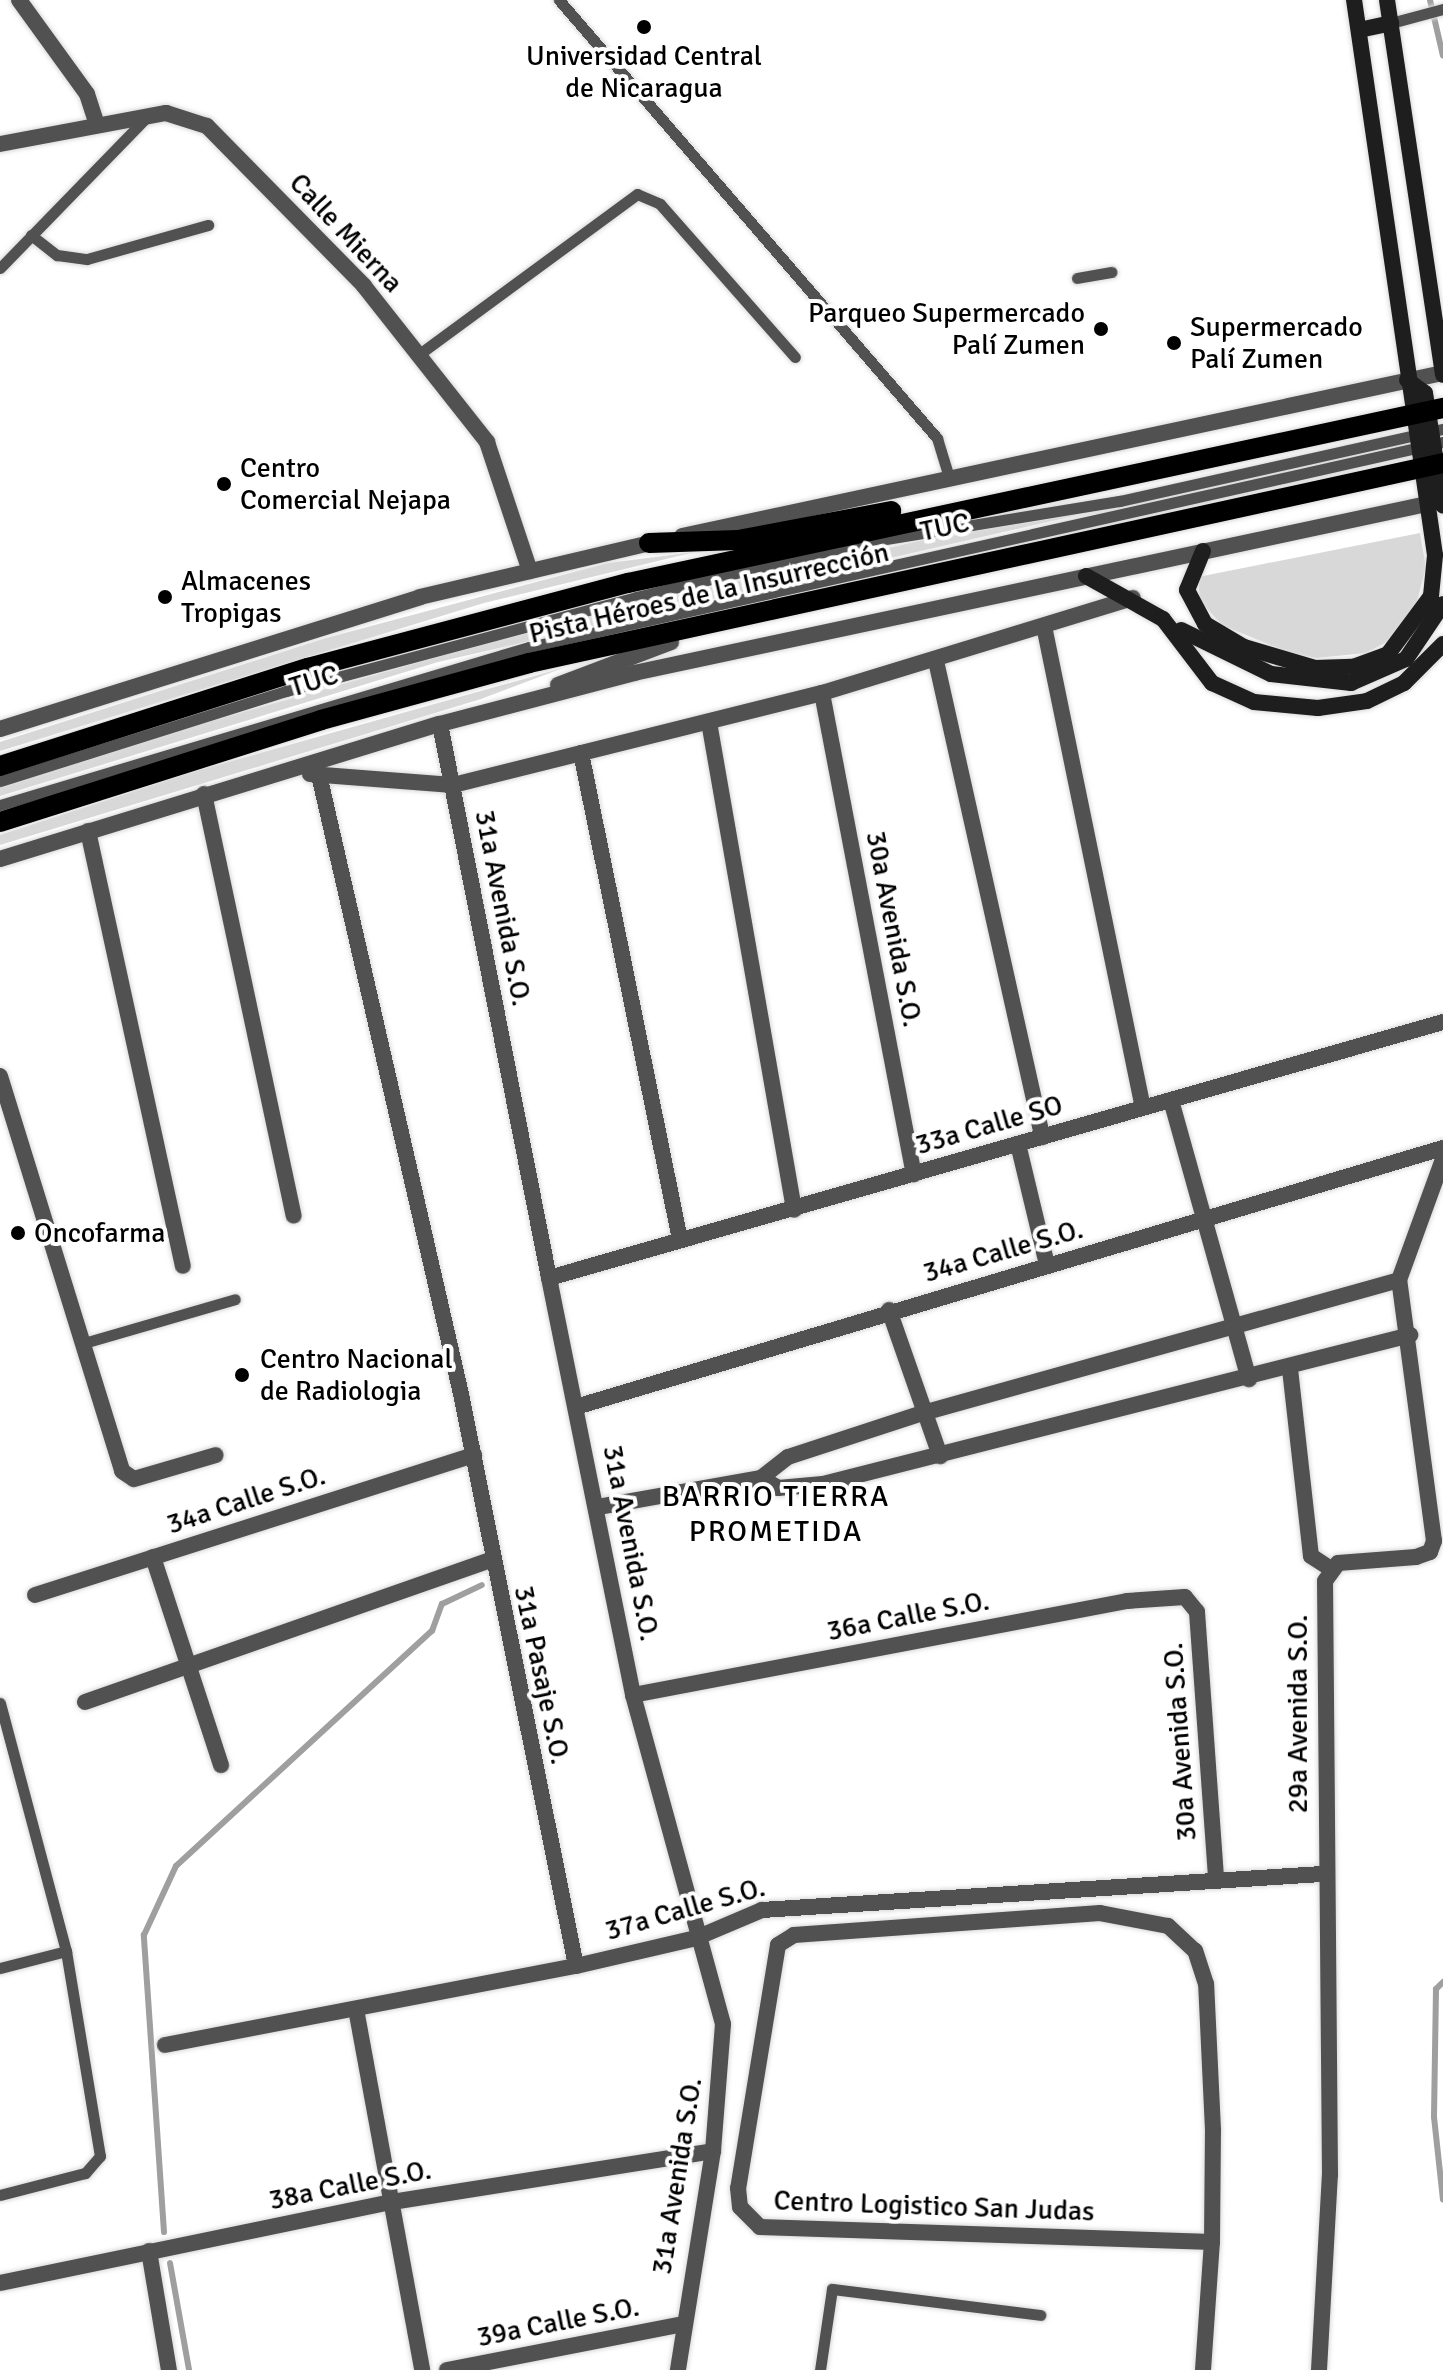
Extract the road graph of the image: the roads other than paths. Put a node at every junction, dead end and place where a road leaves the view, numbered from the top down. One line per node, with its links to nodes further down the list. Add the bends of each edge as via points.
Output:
1 (19, 0): 9 (street, via 87,94)
2 (559, 0): 22 (lane, via 937,438)
3 (1354, 0): 7 (main road)
4 (1387, 0): 6 (main road)
5 (1443, 9): 6 (lane)
6 (1391, 23): 7 (main road); 18 (main road)
7 (1359, 30): 19 (main road)
8 (148, 116): 9 (street, Calle Mierna); 12 (lane); 16 (street, Calle Mierna, via 166,113 207,126 364,286)
9 (97, 124): 10 (street, Calle Mierna)
10 (0, 144)
11 (208, 225): 12 (lane, via 87,259 57,255)
12 (31, 235): 13 (lane)
13 (0, 268)
14 (1111, 272): 15 (lane)
15 (1077, 278)
16 (418, 355): 17 (lane, via 637,194 660,204); 27 (street, Calle Mierna, via 487,442)
17 (795, 357)
18 (1442, 369): 19 (street)
19 (1407, 380): 20 (main road); 22 (street)
20 (1427, 411): 21 (main road); 23 (main road, Pista Héroes de la Insurrección)
21 (1431, 448): 24 (main road); 28 (main road, Pista Héroes de la Insurrección); 48 (lane, TUC, via 856,544 286,691); 51 (lane, TUC, via 529,647)
22 (948, 475): 25 (street)
23 (1003, 498): 25 (main road, via 861,514 738,540); 45 (main road, Pista Héroes de la Insurrección, via 480,621)
24 (1439, 503): 26 (street); 34 (main road, via 1431,596 1388,654 1353,667 1315,668)
25 (649, 543): 27 (street)
26 (1203, 551): 29 (street); 34 (main road, via 1188,576 1194,611)
27 (530, 571): 43 (street, via 277,638)
28 (906, 576): 40 (street, via 642,649); 52 (main road, Pista Héroes de la Insurrección, via 427,690)
29 (1086, 576): 30 (main road); 40 (street)
30 (1133, 598): 32 (main road); 33 (street)
31 (1443, 604): 36 (main road, via 1406,659 1351,683 1295,681)
32 (1163, 619): 36 (main road); 38 (main road)
33 (1044, 626): 37 (street); 58 (street)
34 (1237, 643): 36 (main road)
35 (1443, 644): 38 (main road, via 1404,683 1353,705 1254,702)
36 (1212, 650): 38 (main road)
37 (936, 661): 39 (street); 59 (street)
38 (1209, 680)
39 (822, 693): 41 (street); 63 (street, 30a Avenida S.O.)
40 (505, 707): 42 (street)
41 (709, 722): 44 (street); 64 (street)
42 (440, 724): 46 (street); 49 (street, 31a Avenida S.O.)
43 (0, 729)
44 (581, 753): 49 (street); 67 (street)
45 (0, 766)
46 (284, 771): 47 (street); 50 (street)
47 (319, 775): 49 (street); 82 (street, 31a Pasaje S.O.)
48 (0, 781)
49 (453, 785): 70 (street, 31a Avenida S.O.)
50 (204, 794): 53 (street); 65 (street)
51 (0, 805)
52 (0, 822)
53 (88, 831): 54 (street); 69 (street)
54 (0, 859)
55 (1443, 1022): 57 (street, 33a Calle SO)
56 (0, 1076): 76 (street)
57 (1171, 1100): 58 (street, 33a Calle SO); 66 (street)
58 (1143, 1107): 59 (street, 33a Calle SO)
59 (1042, 1137): 60 (street, 33a Calle SO)
60 (1018, 1144): 63 (street, 33a Calle SO); 68 (street)
61 (1443, 1148): 66 (street, 34a Calle S.O.)
62 (1443, 1159): 71 (street)
63 (914, 1174): 64 (street, 33a Calle SO)
64 (794, 1210): 67 (street, 33a Calle SO)
65 (294, 1216)
66 (1200, 1222): 68 (street, 34a Calle S.O.); 74 (street)
67 (680, 1240): 70 (street, 33a Calle SO)
68 (1047, 1265): 73 (street, 34a Calle S.O.)
69 (183, 1266)
70 (549, 1278): 79 (street, 31a Avenida S.O.)
71 (1399, 1280): 74 (street); 75 (street)
72 (235, 1299): 76 (lane)
73 (889, 1310): 79 (street, 34a Calle S.O.); 80 (street)
74 (1233, 1328): 78 (street); 80 (street)
75 (1410, 1335): 77 (street); 88 (street, via 1434,1530 1430,1552)
76 (84, 1343): 81 (street, via 127,1476)
77 (1290, 1369): 78 (street); 88 (street, via 1311,1556)
78 (1249, 1379): 83 (street)
79 (579, 1406): 85 (street, 31a Avenida S.O.)
80 (923, 1413): 83 (street); 84 (street, via 788,1457)
81 (216, 1455)
82 (474, 1455): 86 (street, 34a Calle S.O.); 87 (street, 31a Pasaje S.O.)
83 (940, 1456): 84 (street, via 807,1486 778,1488)
84 (761, 1478): 85 (street)
85 (598, 1507): 92 (street, 31a Avenida S.O.)
86 (153, 1557): 89 (street, 34a Calle S.O.); 91 (street)
87 (491, 1560): 91 (street); 100 (street, 31a Pasaje S.O.)
88 (1328, 1567): 96 (street, 29a Avenida S.O.)
89 (35, 1595)
90 (1193, 1603): 92 (street, 36a Calle S.O., via 1127,1601); 97 (street, 30a Avenida S.O.)
91 (189, 1667): 93 (street); 95 (street)
92 (633, 1695): 98 (street, 31a Avenida S.O.)
93 (85, 1702)
94 (0, 1703): 99 (lane)
95 (221, 1765)
96 (1322, 1874): 97 (street, 37a Calle S.O.); 118 (street, 29a Avenida S.O., via 1330,2175)
97 (1216, 1878): 98 (street, 37a Calle S.O., via 762,1910)
98 (696, 1938): 100 (street, 37a Calle S.O.); 104 (street, 31a Avenida S.O., via 723,2024)
99 (66, 1951): 101 (lane); 105 (lane, via 100,2156 85,2173)
100 (576, 1966): 102 (street, 37a Calle S.O.)
101 (0, 1968)
102 (356, 2009): 103 (street, 37a Calle S.O.); 106 (street)
103 (165, 2045)
104 (713, 2151): 106 (street, 38a Calle S.O.); 111 (street, 31a Avenida S.O.)
105 (0, 2195)
106 (392, 2202): 108 (street, 38a Calle S.O.); 113 (street)
107 (1212, 2242): 107 (street, Centro Logistico San Judas, via 760,2227 740,2207 738,2188 778,1945 794,1935 1033,1916 1100,1913 1168,1926 1195,1951 1206,1984); 117 (street, Centro Logistico San Judas)
108 (149, 2251): 109 (street, 38a Calle S.O.); 112 (street)
109 (0, 2283)
110 (1040, 2315): 116 (lane, via 832,2289)
111 (679, 2325): 114 (street, 39a Calle S.O.); 115 (street, 31a Avenida S.O.)
112 (169, 2370)
113 (422, 2370)
114 (447, 2370)
115 (678, 2370)
116 (820, 2370)
117 (1203, 2370)
118 (1319, 2370)

